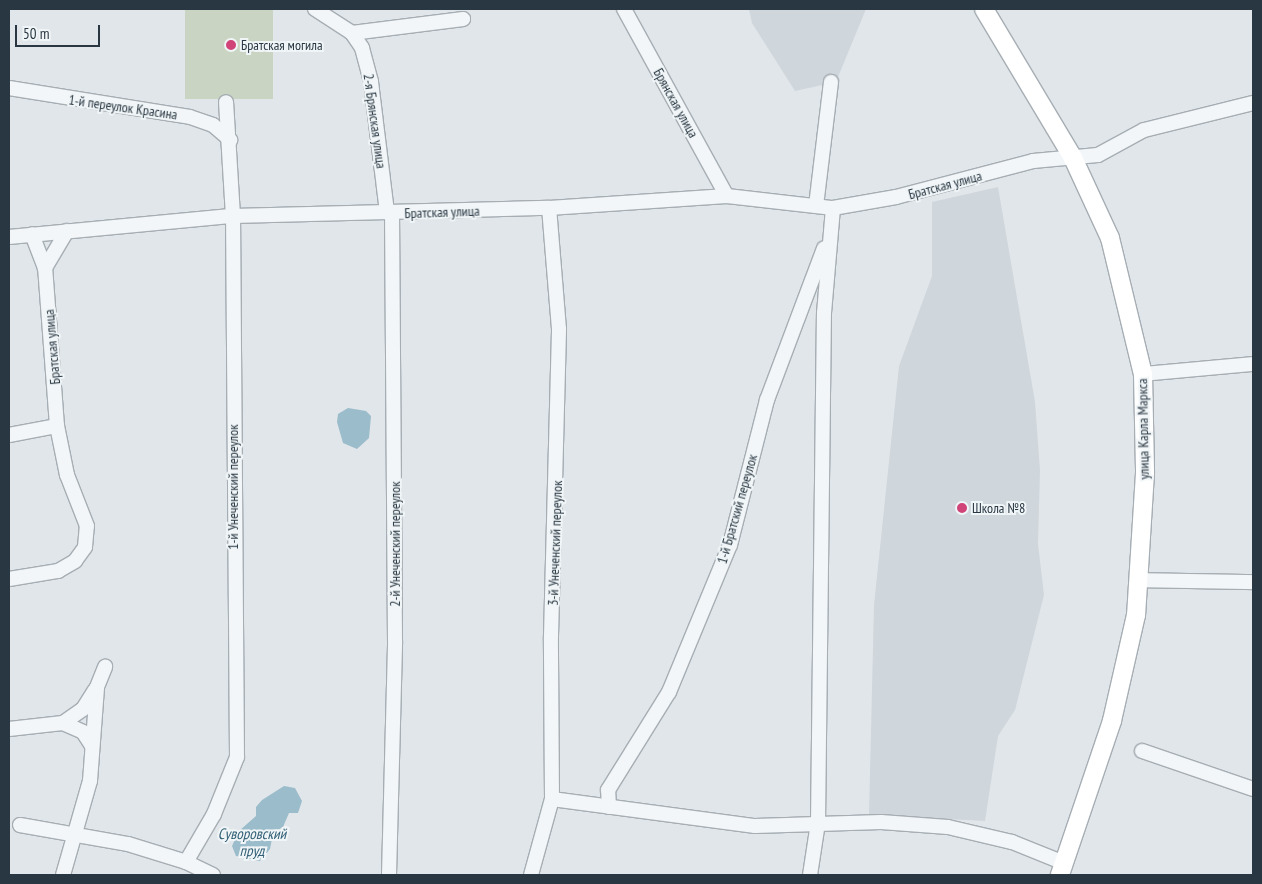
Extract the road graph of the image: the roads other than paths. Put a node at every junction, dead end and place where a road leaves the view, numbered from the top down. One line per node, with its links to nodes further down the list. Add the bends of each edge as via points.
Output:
1 (315, 9): 5 (street, 2-я Брянская улица)
2 (624, 9): 12 (street, Брянская улица)
3 (984, 9): 11 (main road, улица Карла Маркса)
4 (463, 19): 5 (street)
5 (352, 33): 16 (street, 2-я Брянская улица, via 362,48 371,82)
6 (831, 82): 13 (street)
7 (9, 88): 10 (street, 1-й переулок Красина, via 190,117 214,125)
8 (226, 102): 10 (street, 1-й Унеченский переулок)
9 (1253, 103): 11 (street, Братская улица, via 1144,130 1098,155)
10 (230, 140): 17 (street, 1-й Унеченский переулок)
11 (1073, 158): 15 (street, Братская улица, via 1033,161 896,197); 24 (main road, улица Карла Маркса, via 1110,238)
12 (727, 196): 13 (street, Братская улица); 14 (street, Братская улица)
13 (816, 206): 15 (street, Братская улица)
14 (549, 208): 16 (street, Братская улица); 37 (street, 3-й Унеченский переулок, via 559,329 551,636)
15 (833, 208): 18 (street, 1-й Братский переулок)
16 (389, 212): 17 (street, Братская улица); 46 (street, 2-й Унеченский переулок, via 395,631)
17 (233, 216): 19 (street, Братская улица); 42 (street, 1-й Унеченский переулок, via 236,757 214,814)
18 (831, 226): 38 (street, 1-й Братский переулок, via 767,400 730,545 669,692 608,790); 39 (street, 1-й Братский переулок, via 824,313 818,555)
19 (67, 231): 20 (street, Братская улица); 22 (street)
20 (32, 234): 21 (street, Братская улица); 22 (street, Братская улица)
21 (9, 237)
22 (45, 268): 25 (street, Братская улица)
23 (1253, 364): 24 (street)
24 (1143, 374): 28 (main road, улица Карла Маркса, via 1145,473)
25 (57, 426): 26 (street); 27 (street, Братская улица, via 67,475 87,526 85,547 75,561 58,571)
26 (9, 435)
27 (9, 579)
28 (1138, 580): 29 (street); 43 (main road, улица Карла Маркса, via 1136,615 1112,721)
29 (1253, 582)
30 (106, 667): 31 (street)
31 (97, 687): 32 (street, via 83,710); 34 (street)
32 (62, 723): 33 (street); 34 (street, via 82,732)
33 (9, 729)
34 (92, 746): 41 (street, via 90,782)
35 (1142, 751): 36 (street)
36 (1253, 789)
37 (552, 799): 38 (street); 47 (street, 3-й Унеченский переулок)
38 (609, 807): 39 (street, via 755,826)
39 (818, 823): 43 (street, via 948,827 1012,842); 48 (street, 1-й Братский переулок)
40 (20, 825): 41 (street)
41 (77, 835): 42 (street); 44 (street)
42 (186, 862): 45 (street)
43 (1062, 869)
44 (63, 875)
45 (213, 875)
46 (388, 875)
47 (531, 875)
48 (810, 875)

